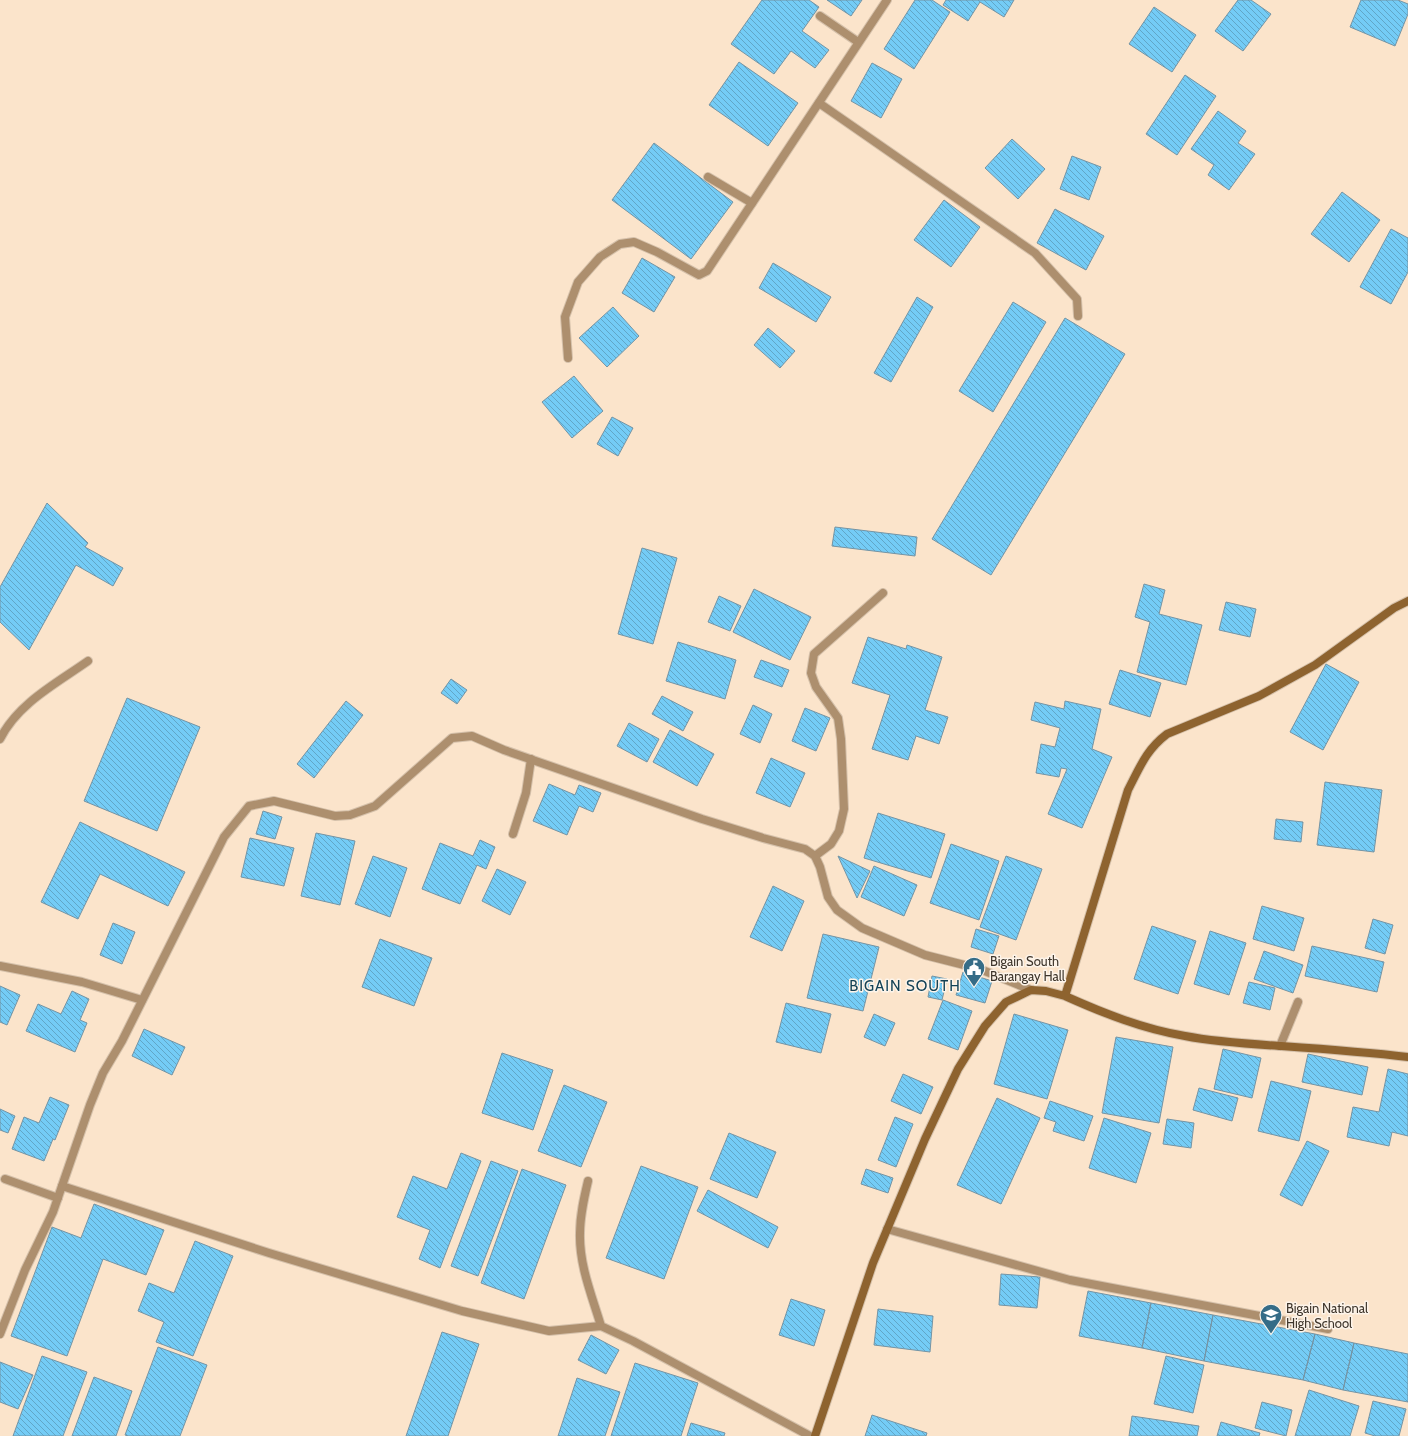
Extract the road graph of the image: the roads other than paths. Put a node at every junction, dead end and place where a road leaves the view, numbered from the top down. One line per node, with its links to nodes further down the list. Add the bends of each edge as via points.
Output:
1 (887, 0): 3 (street)
2 (820, 16): 3 (street)
3 (858, 42): 4 (street)
4 (819, 103): 6 (street); 7 (street, via 1035,253 1077,300)
5 (708, 176): 6 (street)
6 (752, 203): 8 (street, via 708,271 699,275 634,242 620,244 600,257 578,282 565,317)
7 (1078, 316)
8 (568, 358)
9 (883, 593): 15 (street, via 814,654 811,673 816,687 838,718 844,809 839,831 831,844)
10 (1408, 601): 18 (street, via 1394,608 1308,669 1259,696 1167,734 1155,743 1128,790)
11 (88, 661): 12 (street, via 25,706)
12 (0, 739)
13 (531, 759): 14 (street, via 526,793); 15 (street, via 710,821 805,849); 19 (street, via 472,736 452,738 375,806 350,815 334,816 274,801 249,806 224,837)
14 (513, 834)
15 (815, 856): 17 (street, via 828,897 836,910 862,928 925,955 980,969)
16 (0, 966): 19 (street, via 82,982)
17 (1031, 990): 18 (street); 27 (street, via 1006,1002 985,1026 958,1070)
18 (1065, 996): 21 (street, via 1130,1022 1185,1036)
19 (142, 1000): 25 (street, via 103,1073)
20 (1298, 1002): 21 (street)
21 (1280, 1046): 22 (street)
22 (1408, 1057)
23 (5, 1179): 26 (street)
24 (588, 1181): 28 (street, via 580,1234 583,1268)
25 (62, 1186): 26 (street); 28 (street, via 269,1253 462,1311 549,1331)
26 (58, 1198): 30 (street, via 25,1270)
27 (887, 1229): 29 (street, via 1070,1280); 32 (street, via 873,1263)
28 (601, 1326): 31 (street)
29 (1328, 1329)
30 (0, 1334)
31 (810, 1436)
32 (815, 1436)

